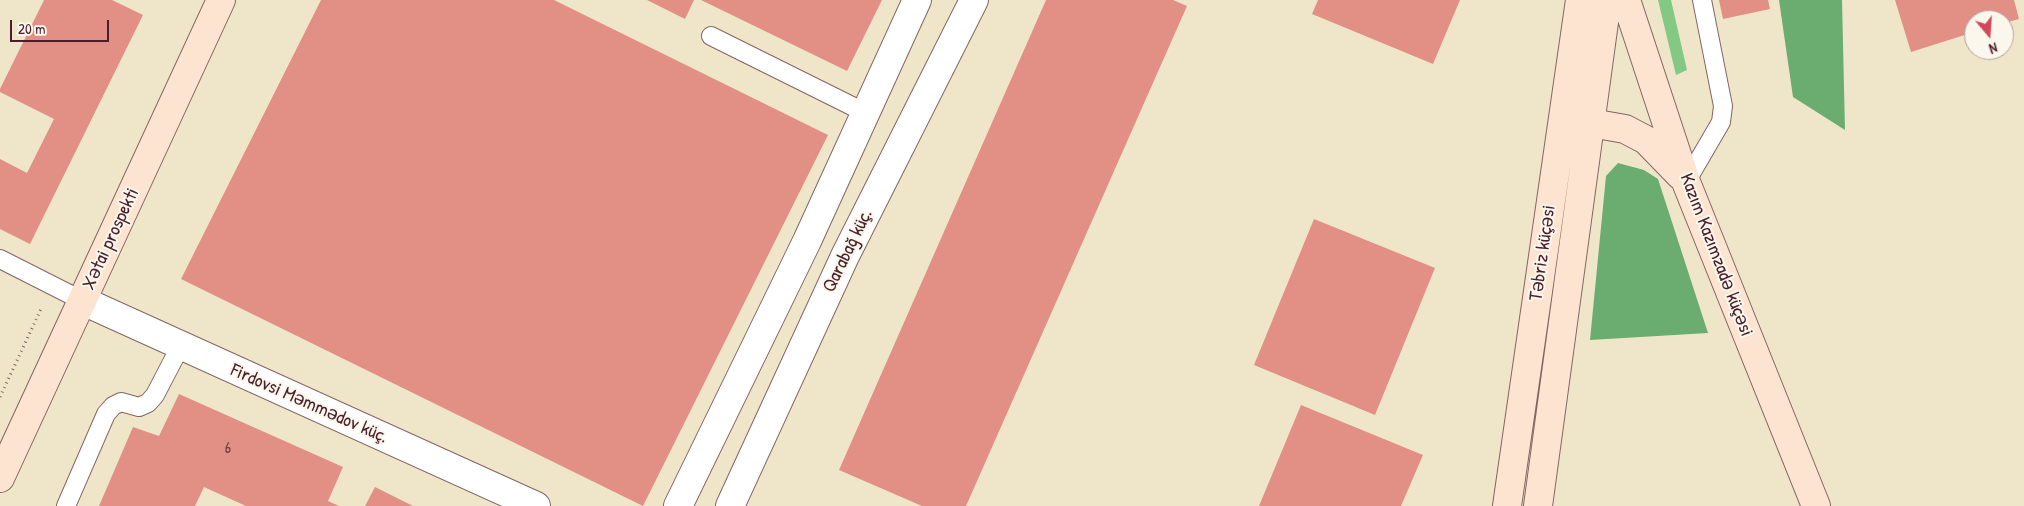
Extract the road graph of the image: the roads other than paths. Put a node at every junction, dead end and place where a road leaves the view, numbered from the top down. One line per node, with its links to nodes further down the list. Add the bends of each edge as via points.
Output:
1 (221, 0): 14 (main road, Xətai prospekti)
2 (917, 0): 9 (street)
3 (974, 0): 20 (street, Qarabağ küç., via 845,256)
4 (1580, 0): 11 (main road, Təbriz küçəsi)
5 (1607, 0): 10 (main road, Təbriz küçəsi)
6 (1626, 0): 12 (main road, Kazım Kazımzadə küçəsi)
7 (1702, 0): 12 (lane, via 1722,106 1721,122)
8 (711, 36): 9 (lane)
9 (864, 112): 19 (street, via 807,241)
10 (1591, 123): 11 (main road); 12 (main road, via 1625,129 1646,140); 22 (main road, Təbriz küçəsi)
11 (1559, 136): 21 (main road, Təbriz küçəsi)
12 (1686, 182): 23 (main road, Kazım Kazımzadə küçəsi)
13 (0, 259): 14 (lane)
14 (83, 302): 15 (street, Firdovsi Məmmədov küç.); 16 (main road, Xətai prospekti)
15 (181, 345): 17 (lane, via 148,403 139,407 121,402 106,414); 18 (street, Firdovsi Məmmədov küç.)
16 (0, 478)
17 (66, 506)
18 (536, 506)
19 (678, 506)
20 (730, 506)
21 (1507, 506)
22 (1538, 506)
23 (1816, 506)

